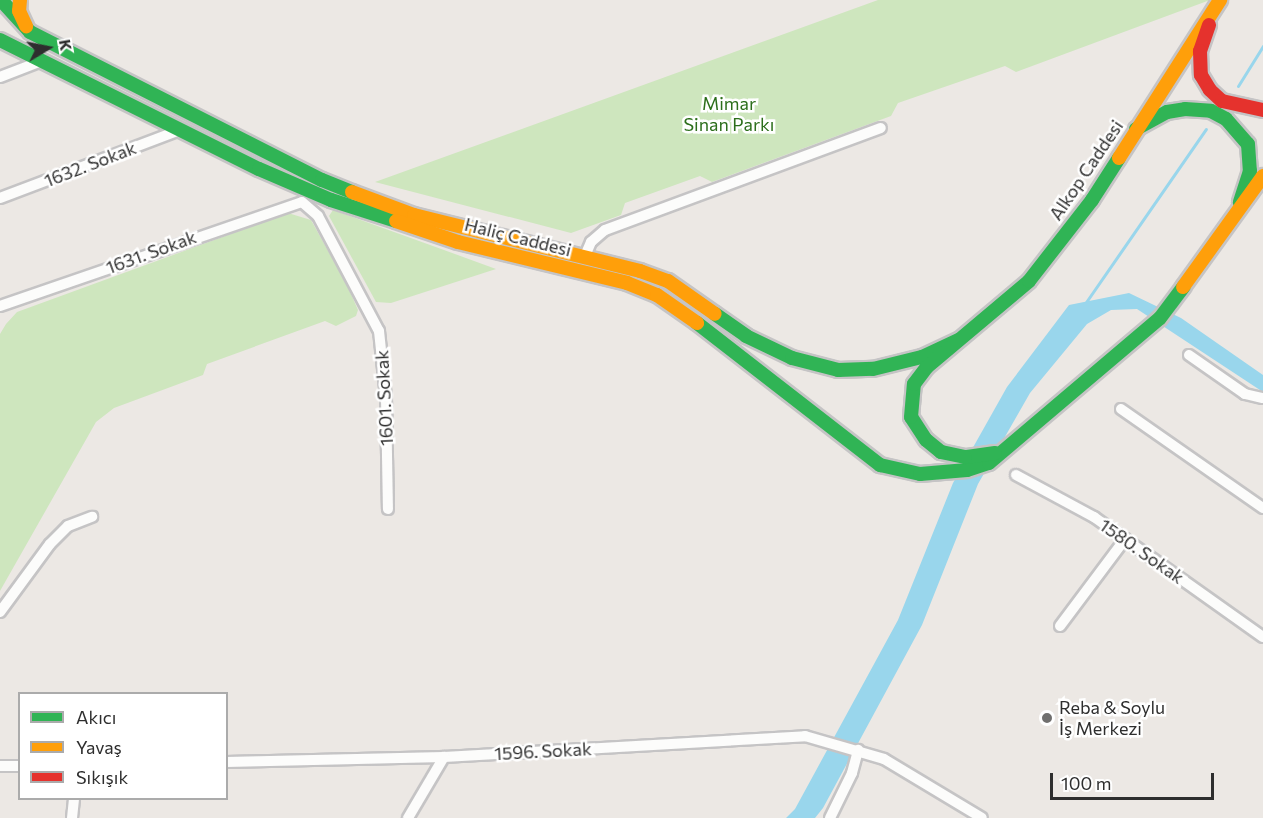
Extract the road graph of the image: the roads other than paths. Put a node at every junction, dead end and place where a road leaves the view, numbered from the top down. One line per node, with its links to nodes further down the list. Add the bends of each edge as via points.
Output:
1 (1, 0): 4 (main road, Haliç Caddesi)
2 (20, 0): 4 (main road, via 19,11)
3 (1217, 4): 9 (main road, via 1200,51 1201,75 1222,101); 12 (main road, Alkop Caddesi)
4 (30, 32): 6 (main road, Haliç Caddesi)
5 (0, 40): 7 (main road, Haliç Caddesi)
6 (57, 45): 7 (main road); 13 (main road, Haliç Caddesi)
7 (44, 60): 8 (street); 11 (main road, Haliç Caddesi)
8 (0, 77)
9 (1263, 110)
10 (881, 128): 18 (street, via 605,230 591,242)
11 (180, 130): 15 (main road, Haliç Caddesi); 16 (street, 1632. Sokak)
12 (1135, 130): 17 (main road, via 1167,112 1185,109 1211,111 1239,130 1248,144 1250,171); 20 (main road, Alkop Caddesi, via 1092,200 1029,281)
13 (306, 172): 15 (main road); 18 (main road, Haliç Caddesi, via 414,215)
14 (1263, 176): 17 (main road)
15 (303, 195): 19 (street, 1631. Sokak); 24 (main road, Haliç Caddesi, via 458,242 627,283 657,295 733,349 880,465 920,474 950,473 989,463); 27 (street, 1601. Sokak, via 379,331 386,398)
16 (0, 198)
17 (1235, 217): 24 (main road, via 1160,318)
18 (585, 256): 20 (main road, Haliç Caddesi, via 668,281 746,336 792,358 838,370 873,369 922,357)
19 (0, 306)
20 (958, 340): 24 (main road, via 914,384 911,417 915,428 941,452 965,457)
21 (1189, 355): 22 (street, via 1245,394)
22 (1263, 398)
23 (1121, 409): 26 (street)
24 (1002, 452)
25 (1016, 475): 29 (street, 1580. Sokak)
26 (1263, 508)
27 (388, 509)
28 (92, 517): 30 (street, via 68,526 50,544)
29 (1125, 539): 31 (street); 32 (street, 1580. Sokak)
30 (0, 612)
31 (1060, 626)
32 (1263, 637)
33 (858, 750): 34 (street, 1596. Sokak, via 805,736); 41 (street, via 852,773); 42 (street, 1596. Sokak, via 884,759)
34 (444, 757): 35 (street, 1596. Sokak); 40 (street)
35 (228, 762)
36 (18, 765): 37 (street)
37 (0, 766)
38 (74, 800): 39 (street)
39 (72, 818)
40 (408, 818)
41 (830, 818)
42 (982, 818)

